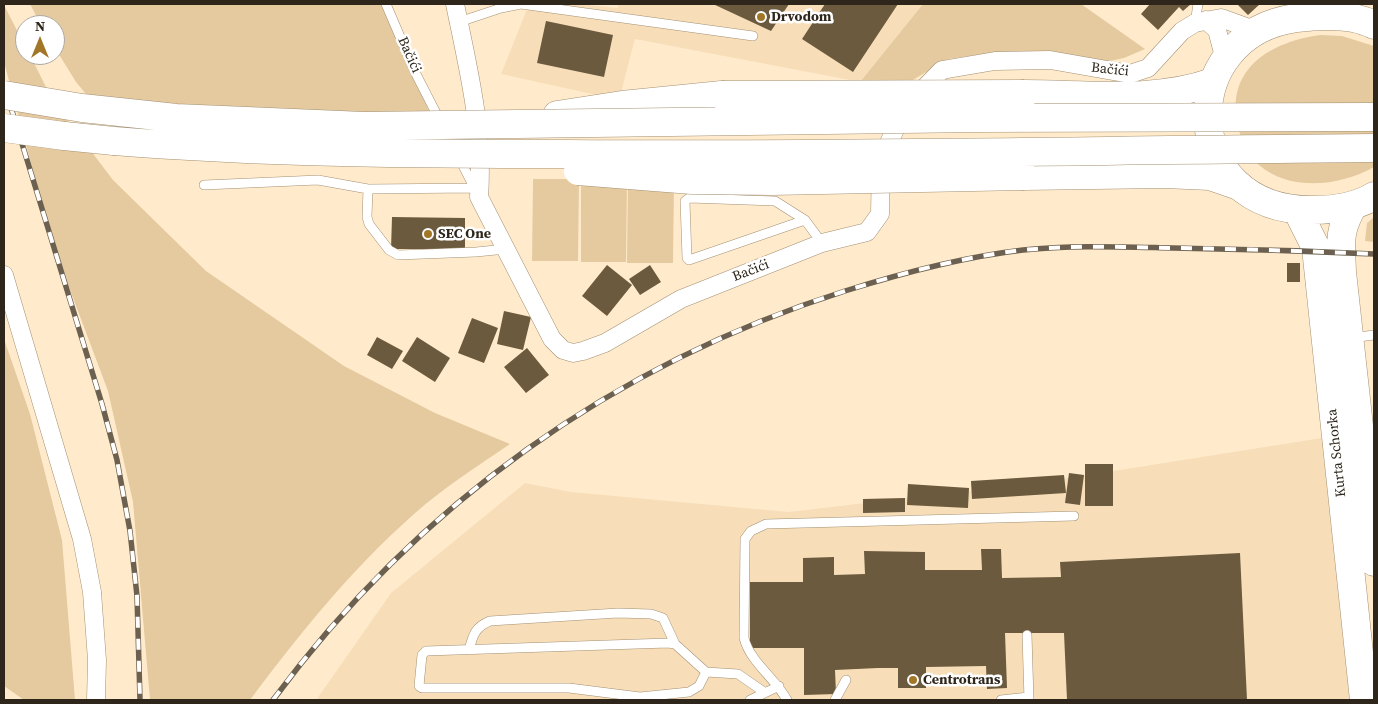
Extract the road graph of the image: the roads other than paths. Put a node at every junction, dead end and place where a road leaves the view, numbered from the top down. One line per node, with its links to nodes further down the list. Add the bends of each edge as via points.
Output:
1 (386, 4): 21 (lane, Bačići, via 416,74)
2 (455, 4): 7 (street)
3 (1198, 4): 6 (lane)
4 (1334, 10): 5 (main road, via 1315,16); 8 (main road)
5 (1289, 12): 9 (main road)
6 (1201, 21): 9 (street, via 1221,18); 11 (street, via 1217,30); 25 (street, Bačići, via 1182,31 1148,68 1130,74 1050,60 995,61 942,70 904,109 881,161 880,214 875,224 867,232)
7 (459, 22): 10 (lane, via 521,4); 21 (street, via 474,92 481,171)
8 (1373, 24)
9 (1257, 30): 11 (main road)
10 (754, 36)
11 (1219, 71): 14 (main road, bridge, via 1194,89 1165,95 722,95 622,105); 19 (main road, via 1208,103 1208,126 1213,148 1223,169)
12 (4, 96): 14 (main road, bridge, via 82,108 216,121 364,126)
13 (1374, 117): 14 (main road, bridge)
14 (503, 123)
15 (4, 128): 16 (main road, bridge)
16 (114, 141): 17 (main road, bridge, via 226,149 671,155); 19 (main road, bridge, via 198,158 504,166 692,180 1165,174 1210,176)
17 (1374, 148)
18 (204, 184): 20 (lane, via 318,180)
19 (1239, 186): 23 (main road, via 1256,198)
20 (368, 189): 21 (lane); 26 (lane, via 369,224 393,253 466,253)
21 (477, 192): 26 (street, Bačići)
22 (1363, 201): 23 (main road, via 1324,210); 28 (main road, Kurta Schorka, via 1343,223 1341,236 1342,272)
23 (1297, 210): 46 (main road, Kurta Schorka, via 1316,248)
24 (805, 220): 24 (lane, via 776,201 689,198 685,202 687,258 690,260); 25 (lane)
25 (822, 244): 26 (street, Bačići, via 681,299 605,343 573,352 563,350 552,339)
26 (506, 249)
27 (4, 275): 41 (street, via 82,539 92,592)
28 (1361, 336): 29 (main road, Kurta Schorka)
29 (1364, 471): 30 (lane); 32 (main road, Kurta Schorka)
30 (1374, 502)
31 (1074, 516): 38 (lane, via 766,524 751,531 745,539 744,638 754,658)
32 (1374, 562)
33 (1027, 635): 40 (lane)
34 (675, 644): 35 (lane); 35 (lane, via 663,618 651,614 618,613 490,621 476,630); 36 (lane)
35 (469, 650): 36 (lane, via 426,651 422,655 420,686 569,688 640,697 689,692 698,686)
36 (706, 672): 39 (lane, via 738,674)
37 (846, 680): 44 (lane)
38 (779, 686): 39 (lane); 43 (lane)
39 (764, 692): 42 (lane)
40 (1029, 699): 45 (lane)
41 (96, 700)
42 (750, 700)
43 (787, 700)
44 (835, 700)
45 (1001, 700)
46 (1364, 700)

